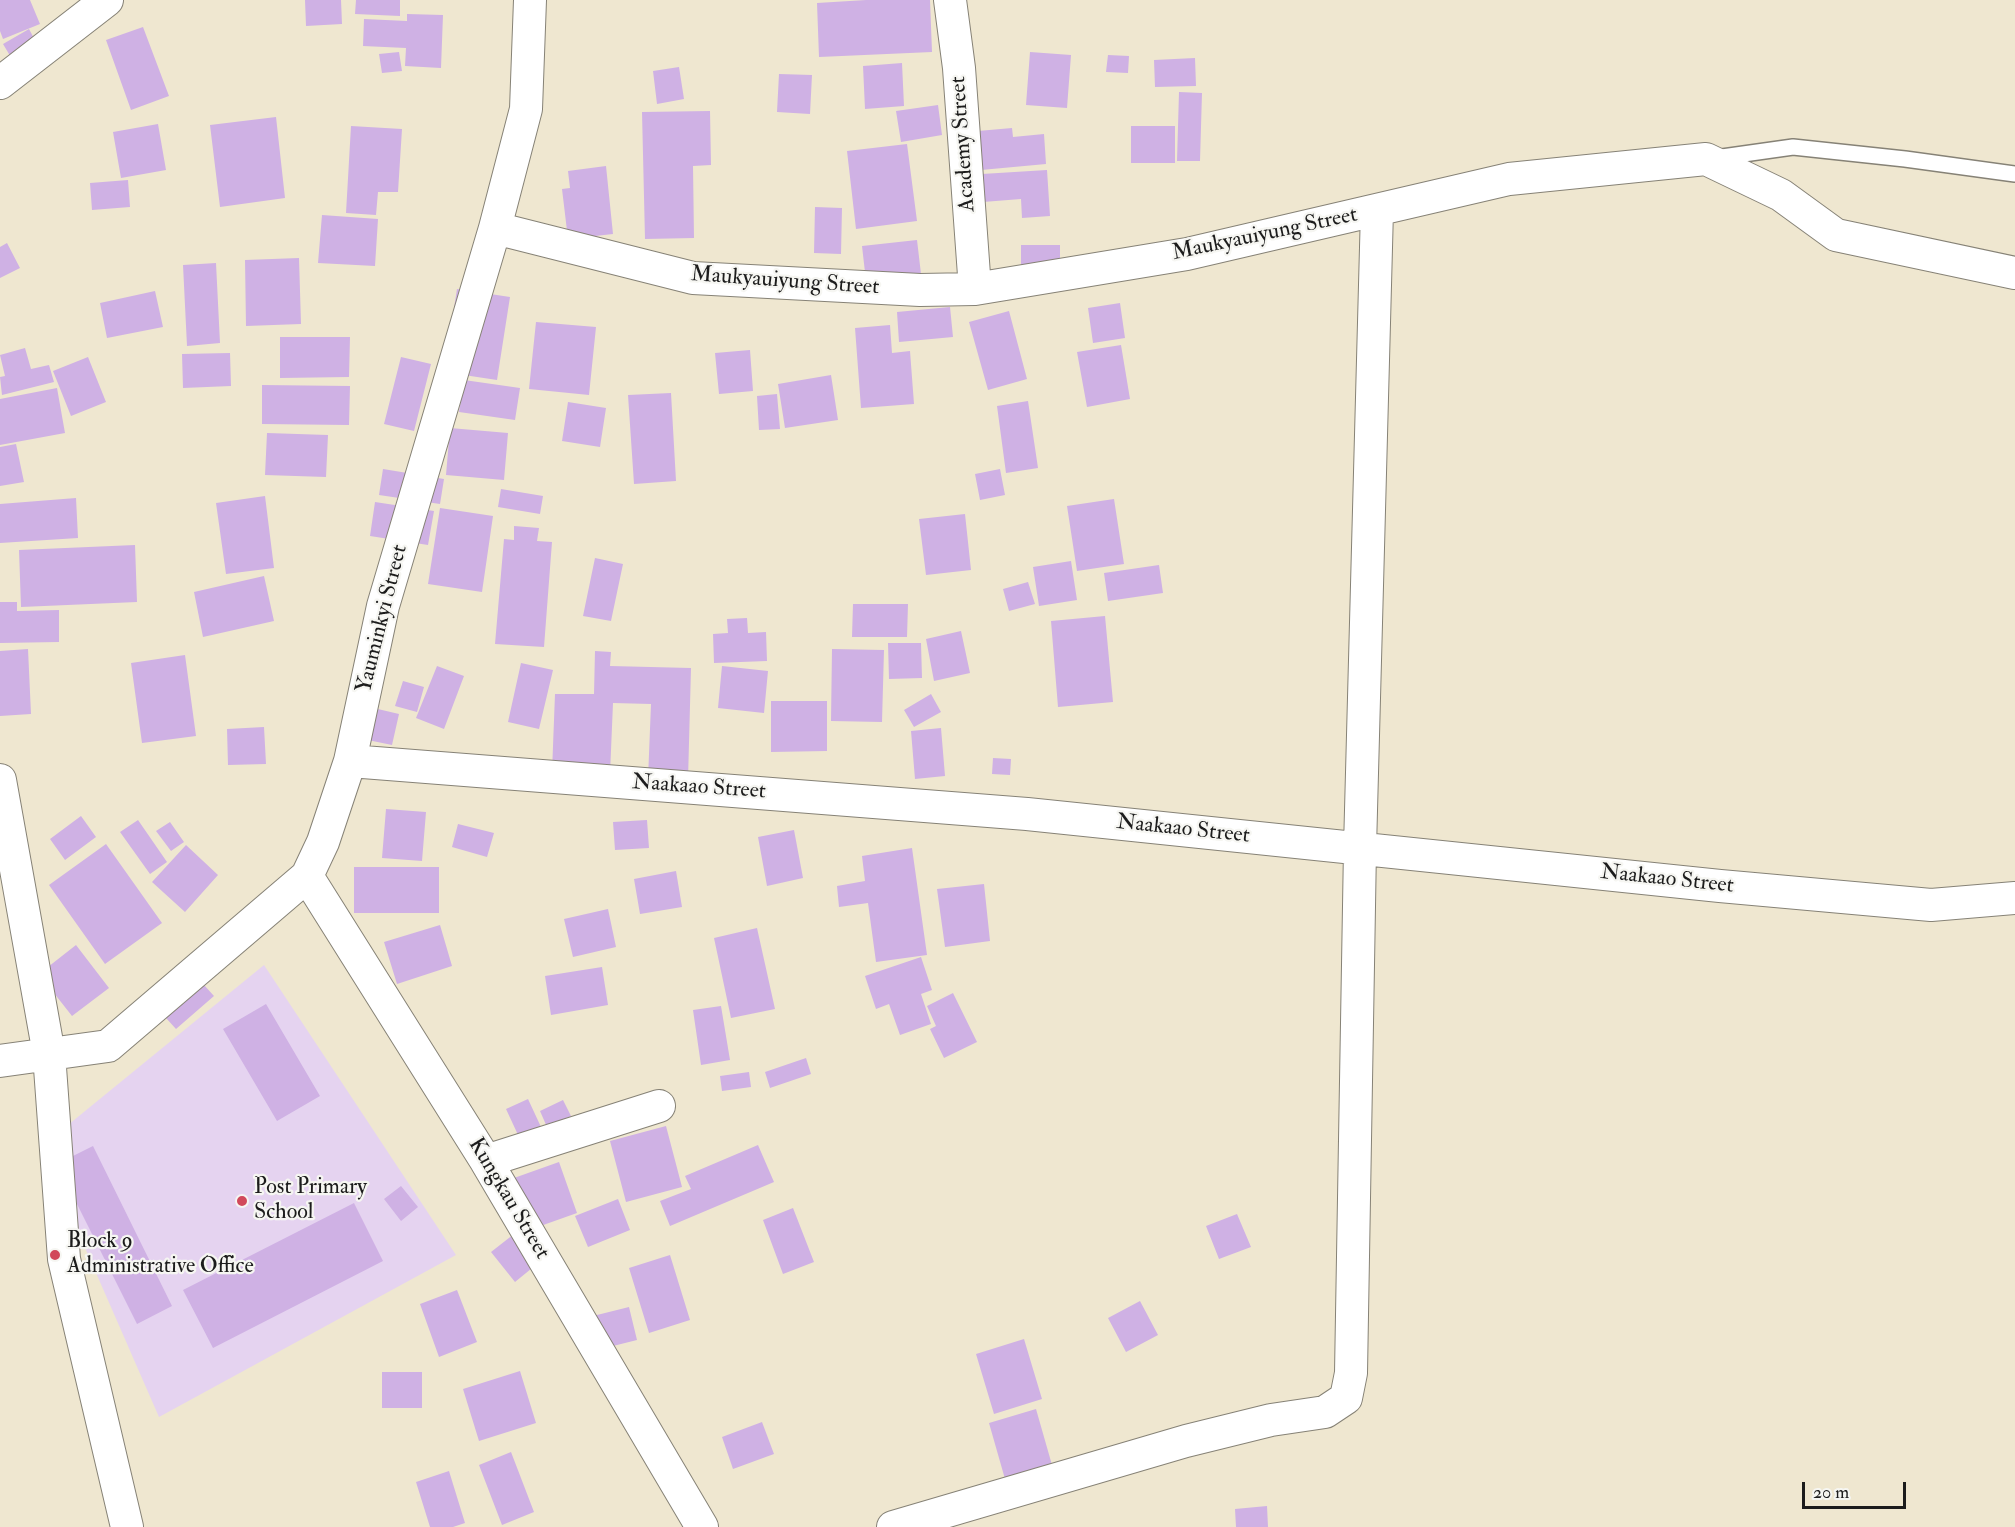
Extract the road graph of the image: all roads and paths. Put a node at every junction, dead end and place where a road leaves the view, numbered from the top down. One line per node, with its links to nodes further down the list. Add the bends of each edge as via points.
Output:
1 (107, 0): 4 (street)
2 (530, 0): 8 (street, Yauminkyi Street, via 526,109)
3 (950, 0): 10 (street, Academy Street, via 959,68)
4 (0, 83)
5 (1706, 159): 6 (lane, via 1793,147); 7 (street, Maukyauiyung Street, via 1509,179); 9 (street, via 1782,195 1836,235)
6 (2015, 174)
7 (1377, 210): 10 (street, Maukyauiyung Street, via 1187,254); 14 (street)
8 (495, 228): 10 (street, Maukyauiyung Street, via 693,278 920,291); 11 (street, Yauminkyi Street, via 383,606)
9 (2015, 273)
10 (975, 289)
11 (350, 761): 14 (street, Naakaao Street, via 1015,813); 15 (street, Yauminkyi Street, via 323,842)
12 (0, 780): 13 (street)
13 (4, 830): 17 (street)
14 (1360, 848): 16 (street, Naakaao Street, via 1931,905); 23 (street, via 1351,1373 1346,1398 1324,1412 1271,1420 1186,1441)
15 (307, 876): 17 (street, Yauminkyi Street, via 108,1046); 20 (street, Kungkau Street)
16 (2015, 898)
17 (49, 1054): 18 (street, Yauminkyi Street); 21 (street, via 64,1259)
18 (0, 1061)
19 (659, 1106): 20 (street)
20 (486, 1161): 22 (street, Kungkau Street)
21 (127, 1527)
22 (702, 1527)
23 (892, 1527)

